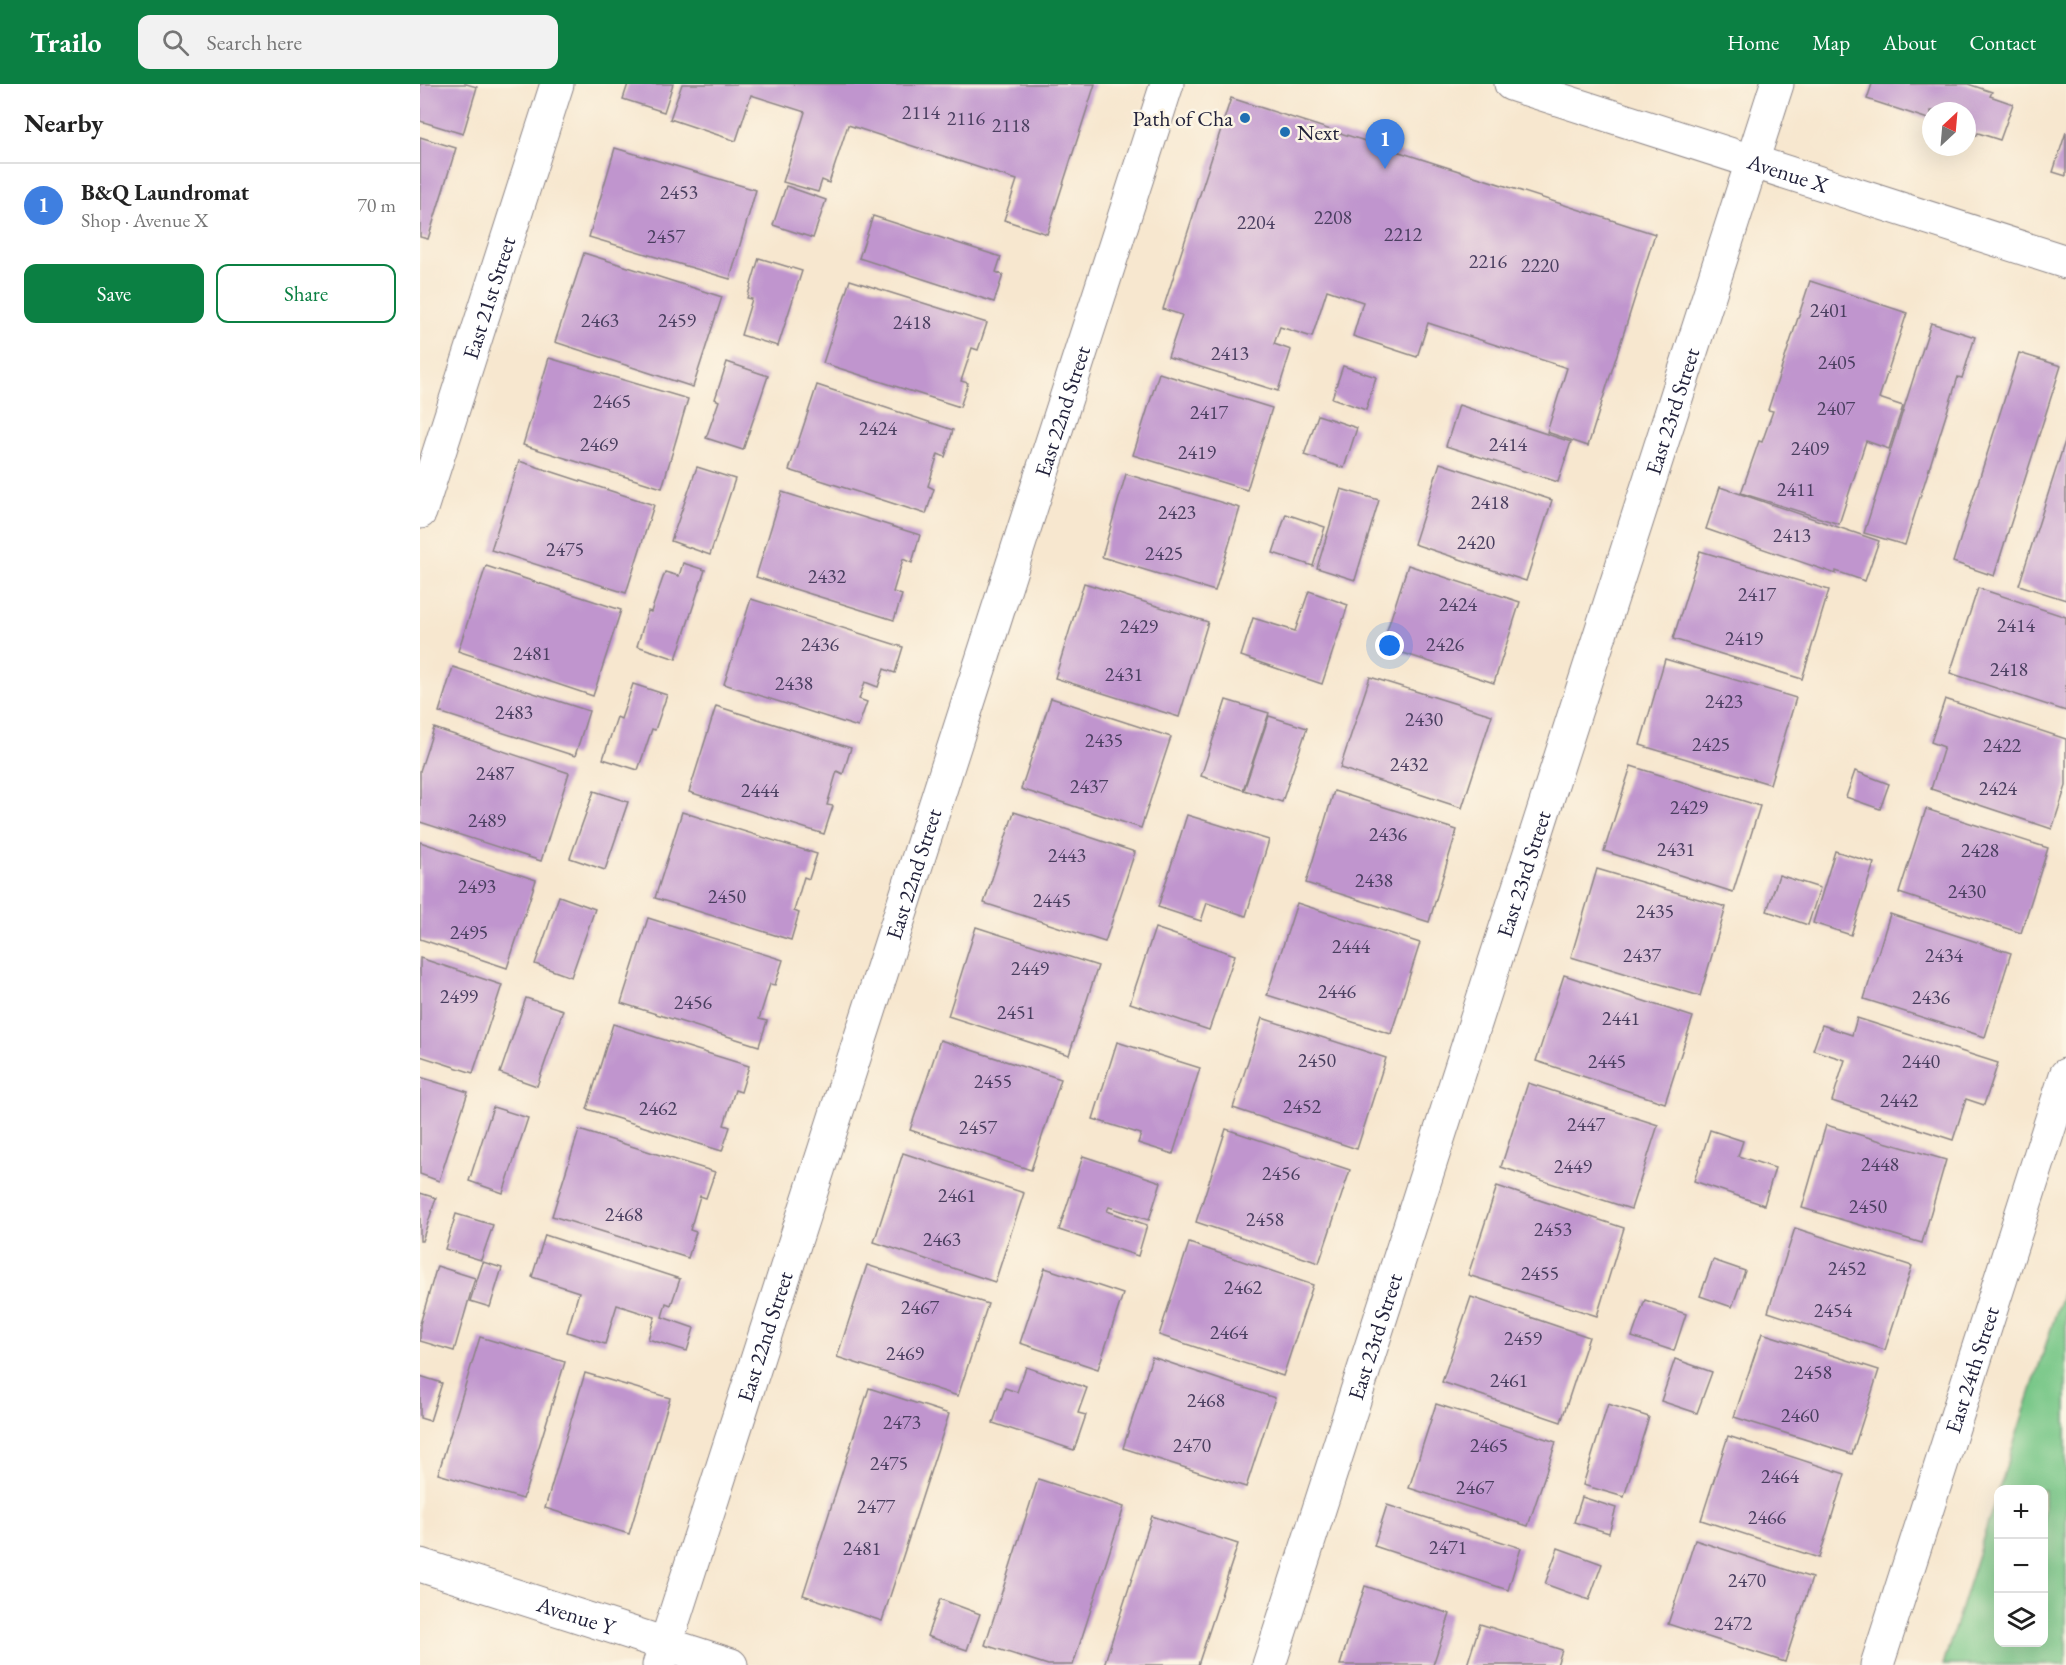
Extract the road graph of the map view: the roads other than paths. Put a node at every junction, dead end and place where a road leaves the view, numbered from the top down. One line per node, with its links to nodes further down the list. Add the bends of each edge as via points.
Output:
1 (557, 84): 7 (street, East 21st Street)
2 (1167, 84): 10 (street, East 22nd Street)
3 (1511, 84): 5 (street, Avenue X)
4 (1777, 84): 5 (street, East 23rd Street)
5 (1752, 161): 6 (street, Avenue X); 12 (street, East 23rd Street)
6 (2066, 262)
7 (420, 512)
8 (2066, 1075): 13 (street, East 24th Street)
9 (420, 1565): 10 (street, Avenue Y)
10 (662, 1654): 11 (street, Avenue Y)
11 (731, 1665)
12 (1269, 1665)
13 (1877, 1665)

